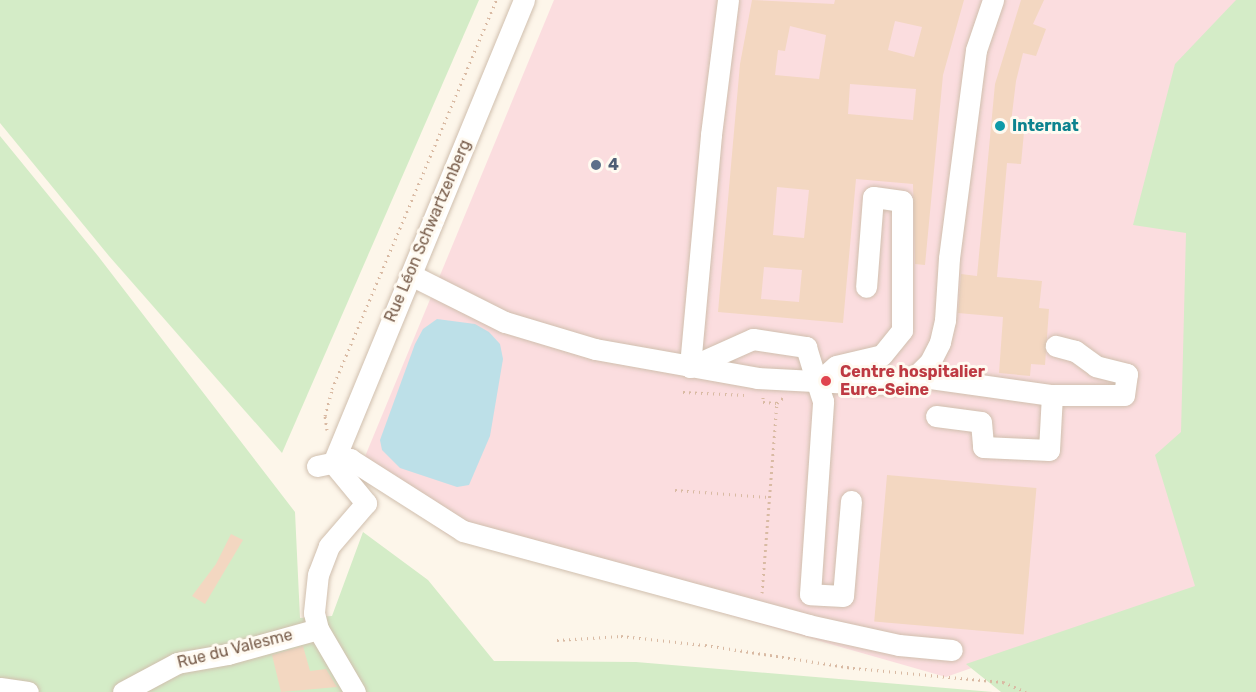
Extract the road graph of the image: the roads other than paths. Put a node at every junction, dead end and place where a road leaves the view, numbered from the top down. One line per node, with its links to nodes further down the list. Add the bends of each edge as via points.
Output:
1 (524, 0): 4 (street, Rue Léon Schwartzenberg)
2 (728, 0): 7 (street, via 711,135)
3 (993, 0): 8 (street, via 975,50 945,320 930,362)
4 (411, 275): 7 (street, via 505,322); 12 (street, Rue Léon Schwartzenberg, via 340,440)
5 (866, 287): 9 (street, via 873,197 902,201 902,330 882,355 836,366)
6 (1056, 346): 10 (street, via 1075,351 1096,366 1127,374 1124,395)
7 (690, 367): 9 (street); 9 (street, via 753,339 806,347)
8 (916, 376): 9 (street, via 895,383); 10 (street)
9 (817, 382): 13 (street, via 826,408 810,594 843,596)
10 (1052, 395): 11 (street, via 1049,450 983,447 981,422)
11 (936, 416)
12 (325, 465): 14 (street, via 366,503 336,531 318,574 314,613); 15 (street, via 350,459 367,466 463,531 808,625 899,645)
13 (851, 501)
14 (318, 629): 18 (street, Rue du Valesme, via 228,654 177,663); 19 (street)
15 (952, 650)
16 (0, 688): 17 (street)
17 (28, 692)
18 (123, 692)
19 (355, 692)

